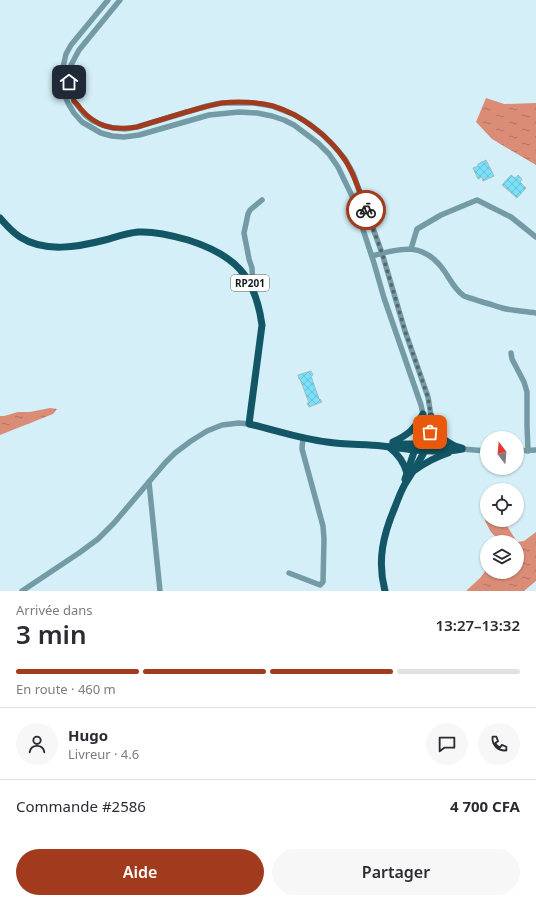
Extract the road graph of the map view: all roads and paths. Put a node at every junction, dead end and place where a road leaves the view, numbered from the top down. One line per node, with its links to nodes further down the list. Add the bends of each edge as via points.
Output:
1 (108, 0): 8 (street, via 71,45 61,76 68,103 82,122 101,133 124,137 226,113 256,113 284,120 318,143 338,167 352,196)
2 (120, 0): 7 (street, via 79,50 70,67 69,82 74,101 85,114 102,125 125,129 222,103 254,103 272,106 295,115 322,134 345,159 353,173)
3 (262, 200): 9 (street, via 250,210 244,233 252,268)
4 (0, 218): 9 (main road, RP201, via 19,237 49,247 89,244 135,232 159,232 174,236 209,247 231,260 243,272)
5 (536, 237): 6 (street, via 511,217 477,200 441,215 417,229)
6 (411, 249): 7 (street); 10 (street, via 422,251 437,262 456,290 466,297 503,308)
7 (382, 253): 8 (street); 13 (street, via 428,397)
8 (372, 256): 12 (street)
9 (253, 289): 14 (main road, RP201, via 262,325)
10 (536, 313)
11 (511, 353): 24 (street, via 527,392)
12 (423, 414): 16 (main road, via 407,435); 17 (street)
13 (431, 416): 18 (street); 19 (main road, via 437,433)
14 (249, 424): 15 (main road); 26 (street, via 222,425 207,431 175,453)
15 (303, 437): 16 (main road, via 340,444); 27 (street, via 302,449 323,526 323,582 320,585)
16 (390, 445): 17 (main road); 25 (main road)
17 (416, 446): 18 (main road); 25 (main road)
18 (426, 447): 19 (main road); 25 (main road)
19 (453, 448): 20 (main road); 25 (main road)
20 (462, 449): 21 (street)
21 (480, 450)
22 (536, 450): 24 (street)
23 (524, 451): 24 (street)
24 (528, 451)
25 (409, 473): 30 (main road, via 384,536 382,575)
26 (149, 482): 28 (street, via 98,538); 29 (street)
27 (289, 573)
28 (22, 591)
29 (160, 591)
30 (385, 591)

